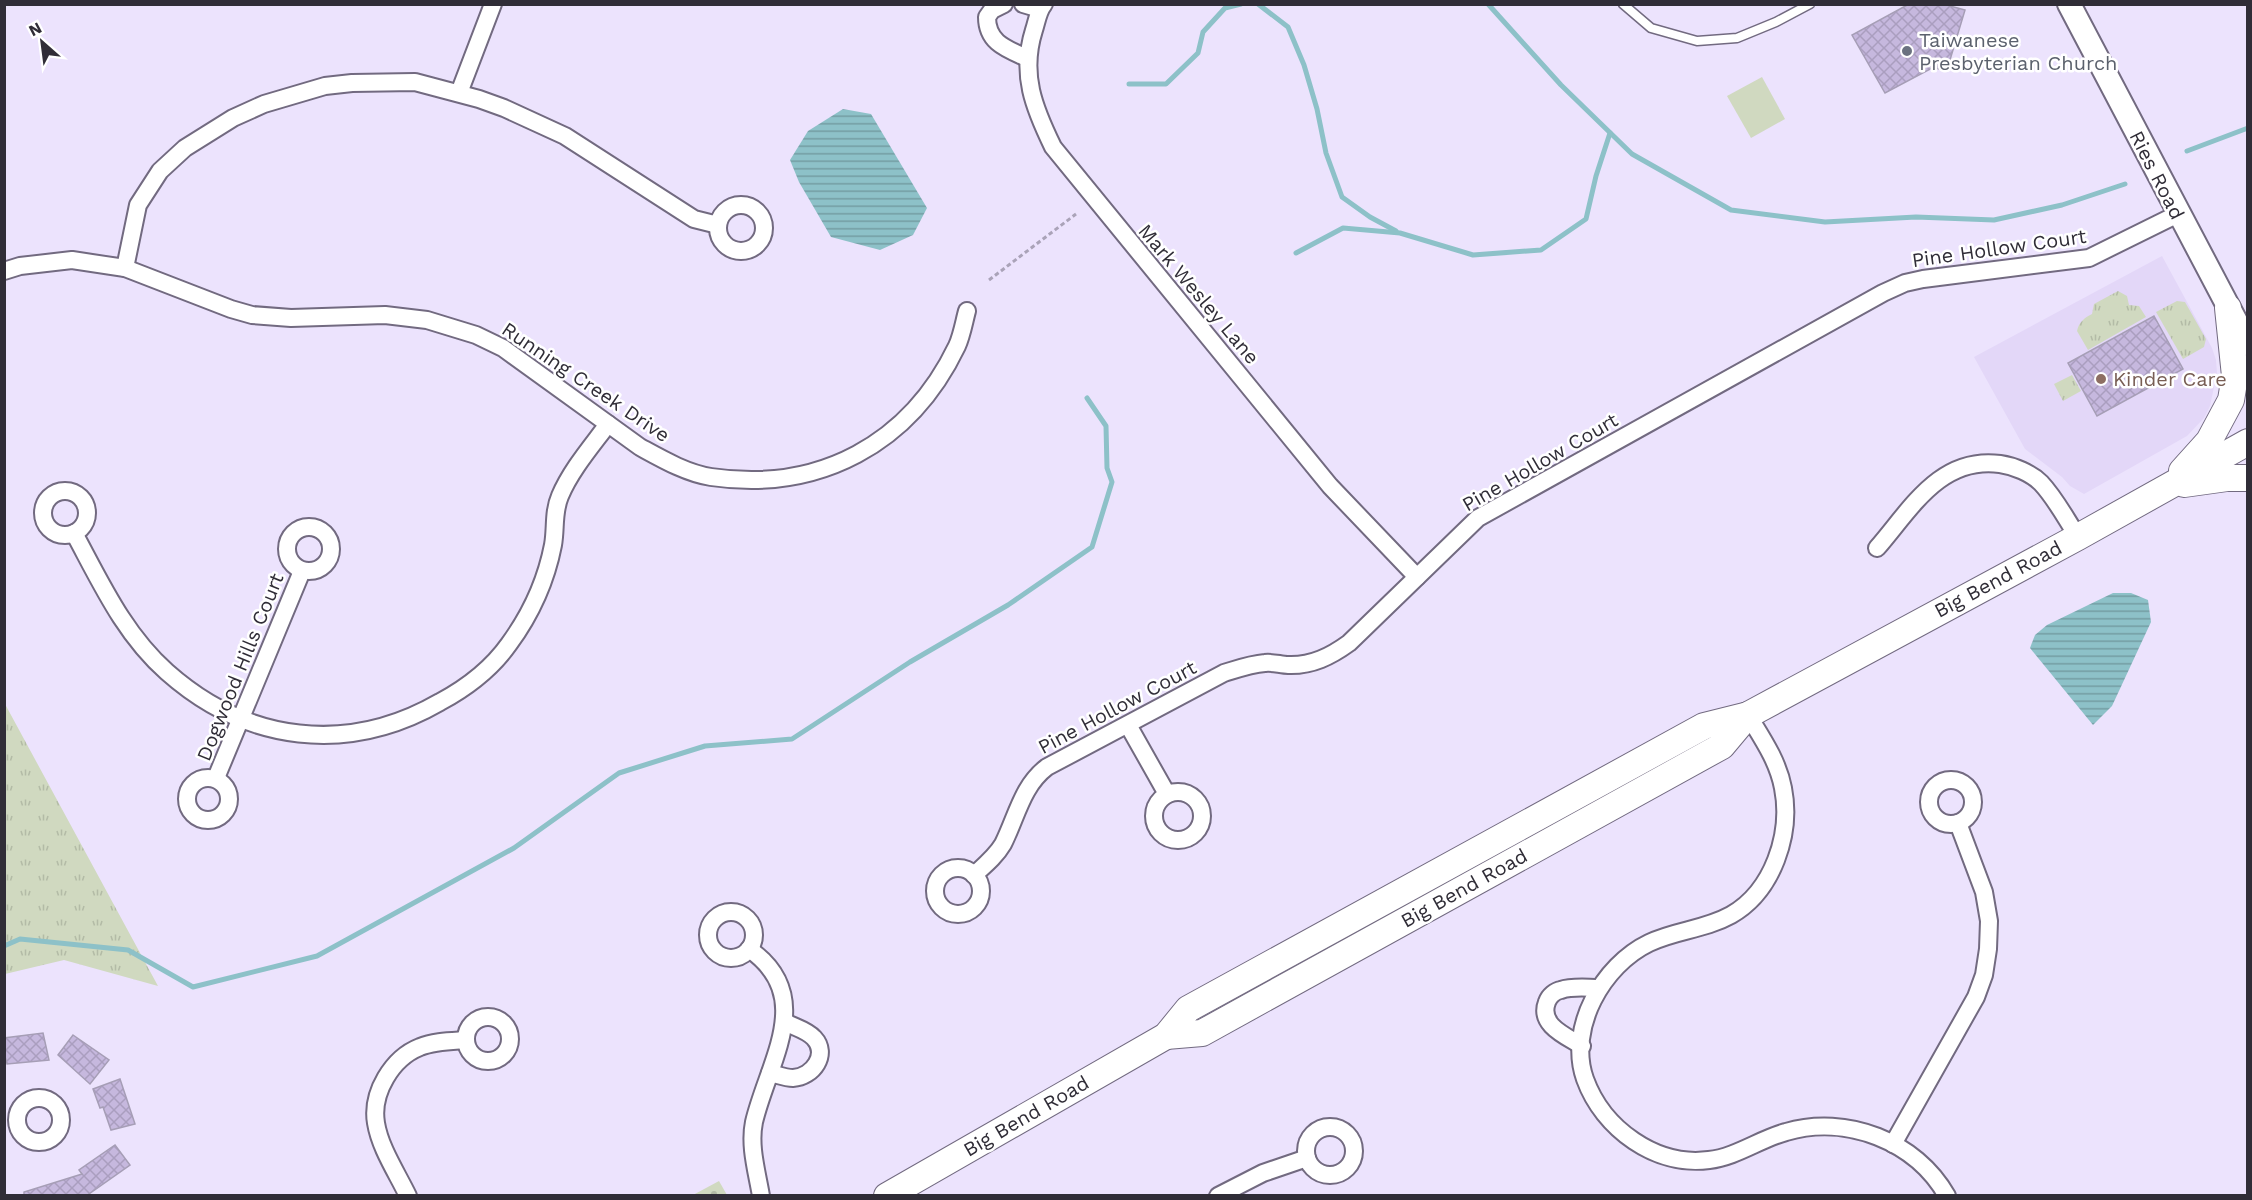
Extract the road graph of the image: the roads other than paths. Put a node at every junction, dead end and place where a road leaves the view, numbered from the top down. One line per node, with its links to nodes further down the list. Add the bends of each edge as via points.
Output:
1 (493, 4): 9 (street)
2 (1004, 4): 8 (street, via 987,17 990,34 996,42)
3 (1023, 4): 7 (street)
4 (1623, 4): 5 (lane, via 1651,28 1697,40 1737,38)
5 (1810, 4)
6 (2069, 4): 10 (street, Ries Road)
7 (1042, 7): 8 (street, Mark Wesley Lane)
8 (1028, 58): 26 (street, Mark Wesley Lane, via 1027,72 1036,109 1067,167 1330,486)
9 (459, 93): 11 (street, via 565,135 694,219); 12 (street, via 415,82 352,82 296,93 233,118 185,148 160,171 138,205)
10 (2178, 214): 14 (street, Ries Road); 26 (street, Pine Hollow Court, via 2089,258 1923,279 1883,293 1478,518)
11 (718, 225)
12 (125, 268): 13 (street, Running Creek Drive, via 72,260); 18 (street, Running Creek Drive, via 252,315 385,315 427,320 468,333 503,348)
13 (4, 271)
14 (2228, 308): 16 (main road); 17 (street, Ries Road); 21 (main road, via 2235,376 2231,400 2209,441)
15 (967, 311): 18 (street, Running Creek Drive, via 958,344 937,382 908,416 863,452 831,468 783,478 711,477 662,459)
16 (2247, 327)
17 (2247, 344)
18 (608, 424): 28 (street, via 559,497 549,564 521,626 508,646 461,691 403,721 349,735 286,732)
19 (2247, 442): 21 (main road, Big Bend Road)
20 (2247, 478): 21 (main road)
21 (2169, 486): 23 (main road, Big Bend Road)
22 (74, 533): 28 (street, via 114,608 149,655 204,701)
23 (2078, 537): 24 (street, via 2040,482 2008,465 1986,463 1964,466 1938,479); 27 (main road, Big Bend Road)
24 (1877, 548)
25 (302, 571): 28 (street, Dogwood Hills Court)
26 (1417, 577): 29 (street, Pine Hollow Court, via 1332,655 1313,663 1267,662 1224,673)
27 (1748, 715): 35 (street, via 1771,755 1783,788 1784,834 1768,877 1755,896 1733,914 1708,927 1650,942 1626,957); 44 (main road, Big Bend Road, via 1704,726 1188,1009 1166,1036)
28 (242, 718): 30 (street, Dogwood Hills Court)
29 (1128, 725): 31 (street); 33 (street, Pine Hollow Court, via 1034,776 1002,844)
30 (216, 778)
31 (1167, 794)
32 (1958, 823): 40 (street, via 1984,892 1989,921 1984,975 1976,997)
33 (974, 875)
34 (749, 949): 36 (street, via 779,981)
35 (1599, 988): 38 (street, via 1584,1022); 38 (street, via 1560,990 1546,1005 1552,1027)
36 (785, 1022): 39 (street); 39 (street, via 812,1035 820,1057 809,1073 799,1077)
37 (466, 1040): 42 (street, via 418,1047 386,1076 377,1099 376,1122 382,1143)
38 (1582, 1046): 40 (street, via 1585,1079 1602,1112 1629,1138 1653,1152 1683,1161 1710,1160 1810,1126 1868,1132)
39 (770, 1073): 43 (street, via 754,1123 752,1149)
40 (1893, 1144): 46 (street, via 1938,1179)
41 (1307, 1158): 45 (street, via 1263,1173)
42 (408, 1196)
43 (760, 1196)
44 (887, 1196)
45 (1218, 1196)
46 (1947, 1196)

